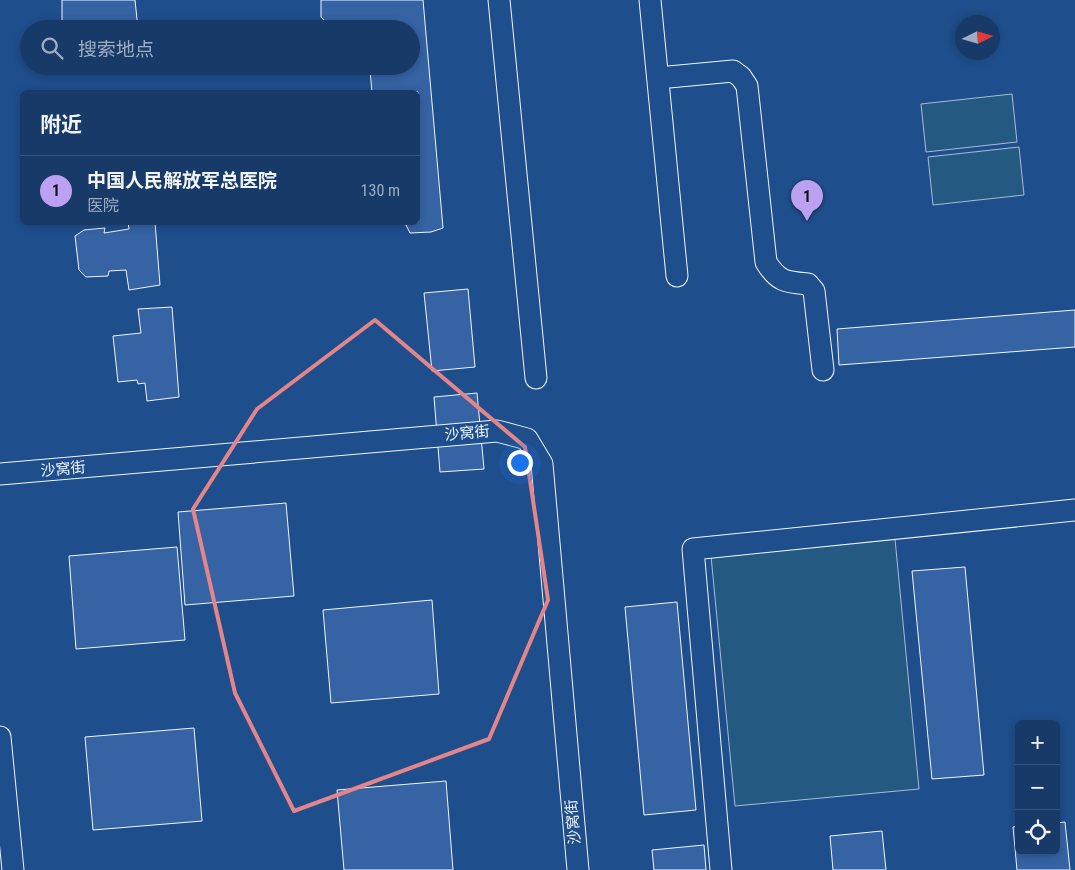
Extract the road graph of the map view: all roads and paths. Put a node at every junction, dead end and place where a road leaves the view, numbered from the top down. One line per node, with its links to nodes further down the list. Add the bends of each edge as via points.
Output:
1 (499, 0): 6 (street)
2 (650, 0): 3 (street)
3 (658, 78): 4 (street); 5 (street, via 733,71 747,86 766,262 773,275 785,282 808,284 814,291)
4 (676, 276)
5 (823, 370)
6 (536, 378)
7 (0, 474): 11 (street, 沙窝街, via 497,430 527,438 542,464)
8 (1075, 510): 12 (street, via 693,549)
9 (0, 737): 10 (street)
10 (13, 870)
11 (578, 870)
12 (721, 870)

